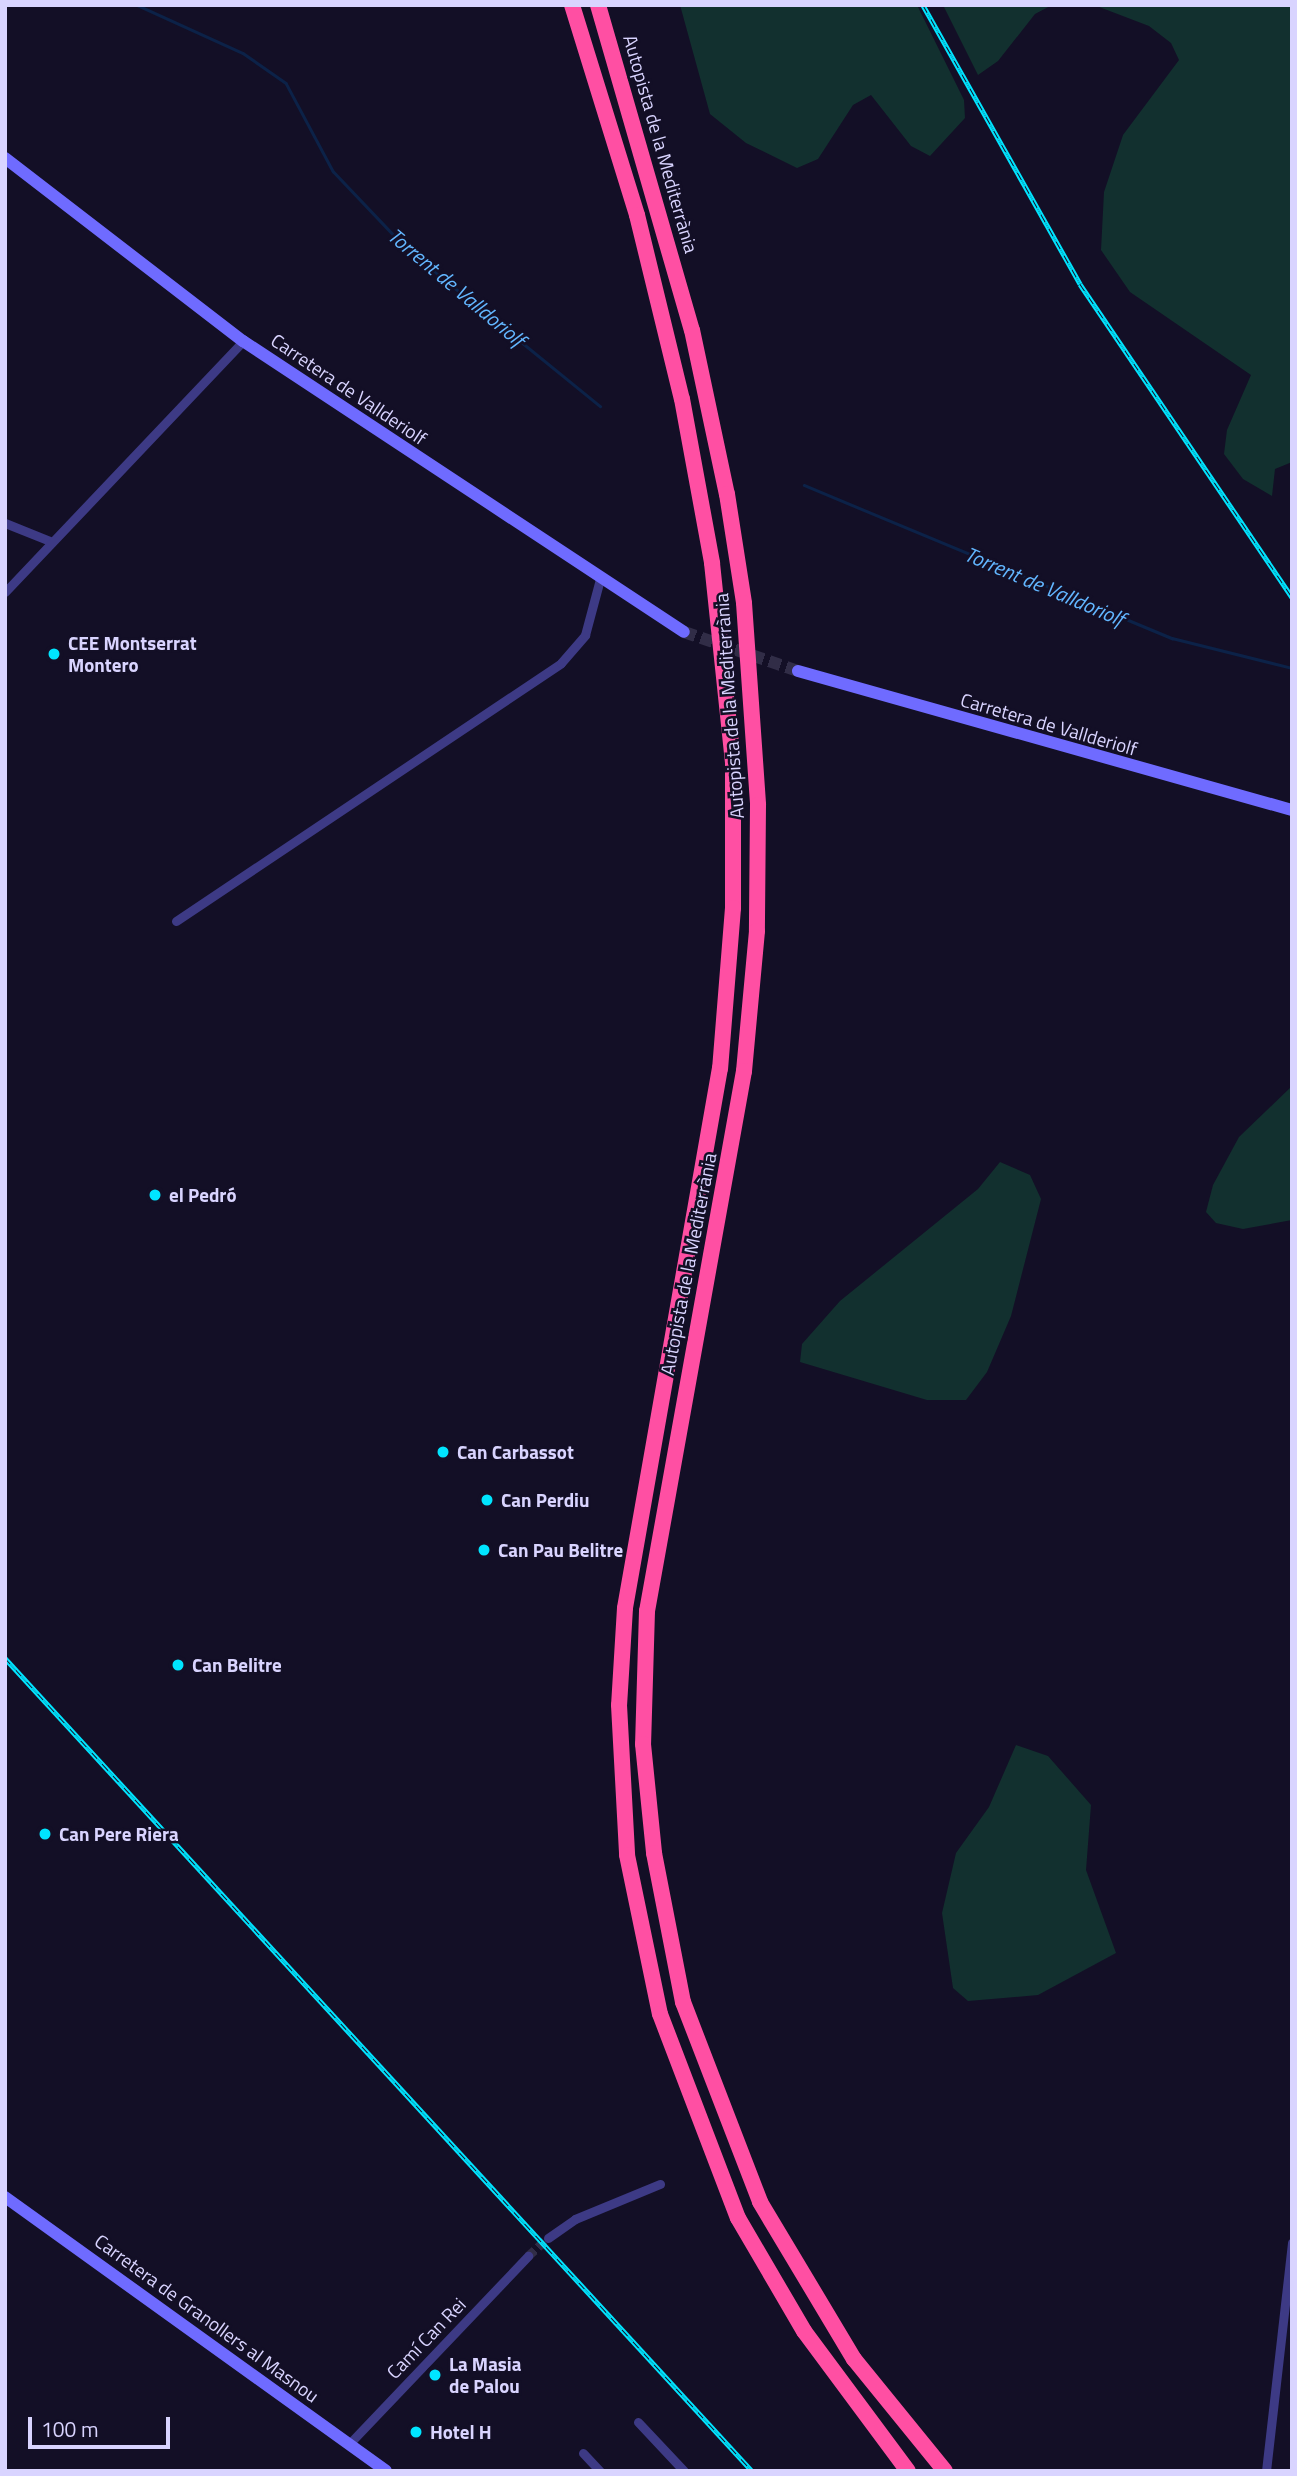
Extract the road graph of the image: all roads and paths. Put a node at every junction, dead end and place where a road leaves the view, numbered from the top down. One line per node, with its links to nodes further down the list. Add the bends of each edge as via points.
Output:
1 (572, 5): 24 (highway, Autopista de la Mediterrània, via 637,215 682,399 714,575 733,762 733,908 720,1068 625,1608 619,1705 627,1856 660,2014 716,2168 804,2331)
2 (598, 5): 25 (highway, Autopista de la Mediterrània, via 686,305 725,482 745,617 758,805 757,931 744,1071 648,1611 643,1744 654,1853 683,2002 760,2202 854,2359)
3 (5, 158): 4 (street, Carretera de Vallderiolf)
4 (243, 341): 6 (street); 7 (street, Carretera de Vallderiolf)
5 (5, 523): 6 (street)
6 (50, 541): 8 (street)
7 (600, 579): 9 (street, Carretera de Vallderiolf); 12 (street, via 585,635 561,663)
8 (5, 592)
9 (684, 632)
10 (798, 671): 11 (street, Carretera de Vallderiolf)
11 (1292, 810)
12 (176, 921)
13 (660, 2184): 15 (street, via 575,2219)
14 (5, 2197): 19 (street, Carretera de Granollers al Masnou)
15 (548, 2238)
16 (1292, 2242): 26 (street)
17 (528, 2256): 19 (street, Camí Can Rei)
18 (638, 2422): 23 (street)
19 (349, 2444): 21 (street, Carretera de Granollers al Masnou)
20 (583, 2453): 22 (street)
21 (386, 2471)
22 (600, 2471)
23 (684, 2471)
24 (908, 2471)
25 (945, 2471)
26 (1266, 2471)

